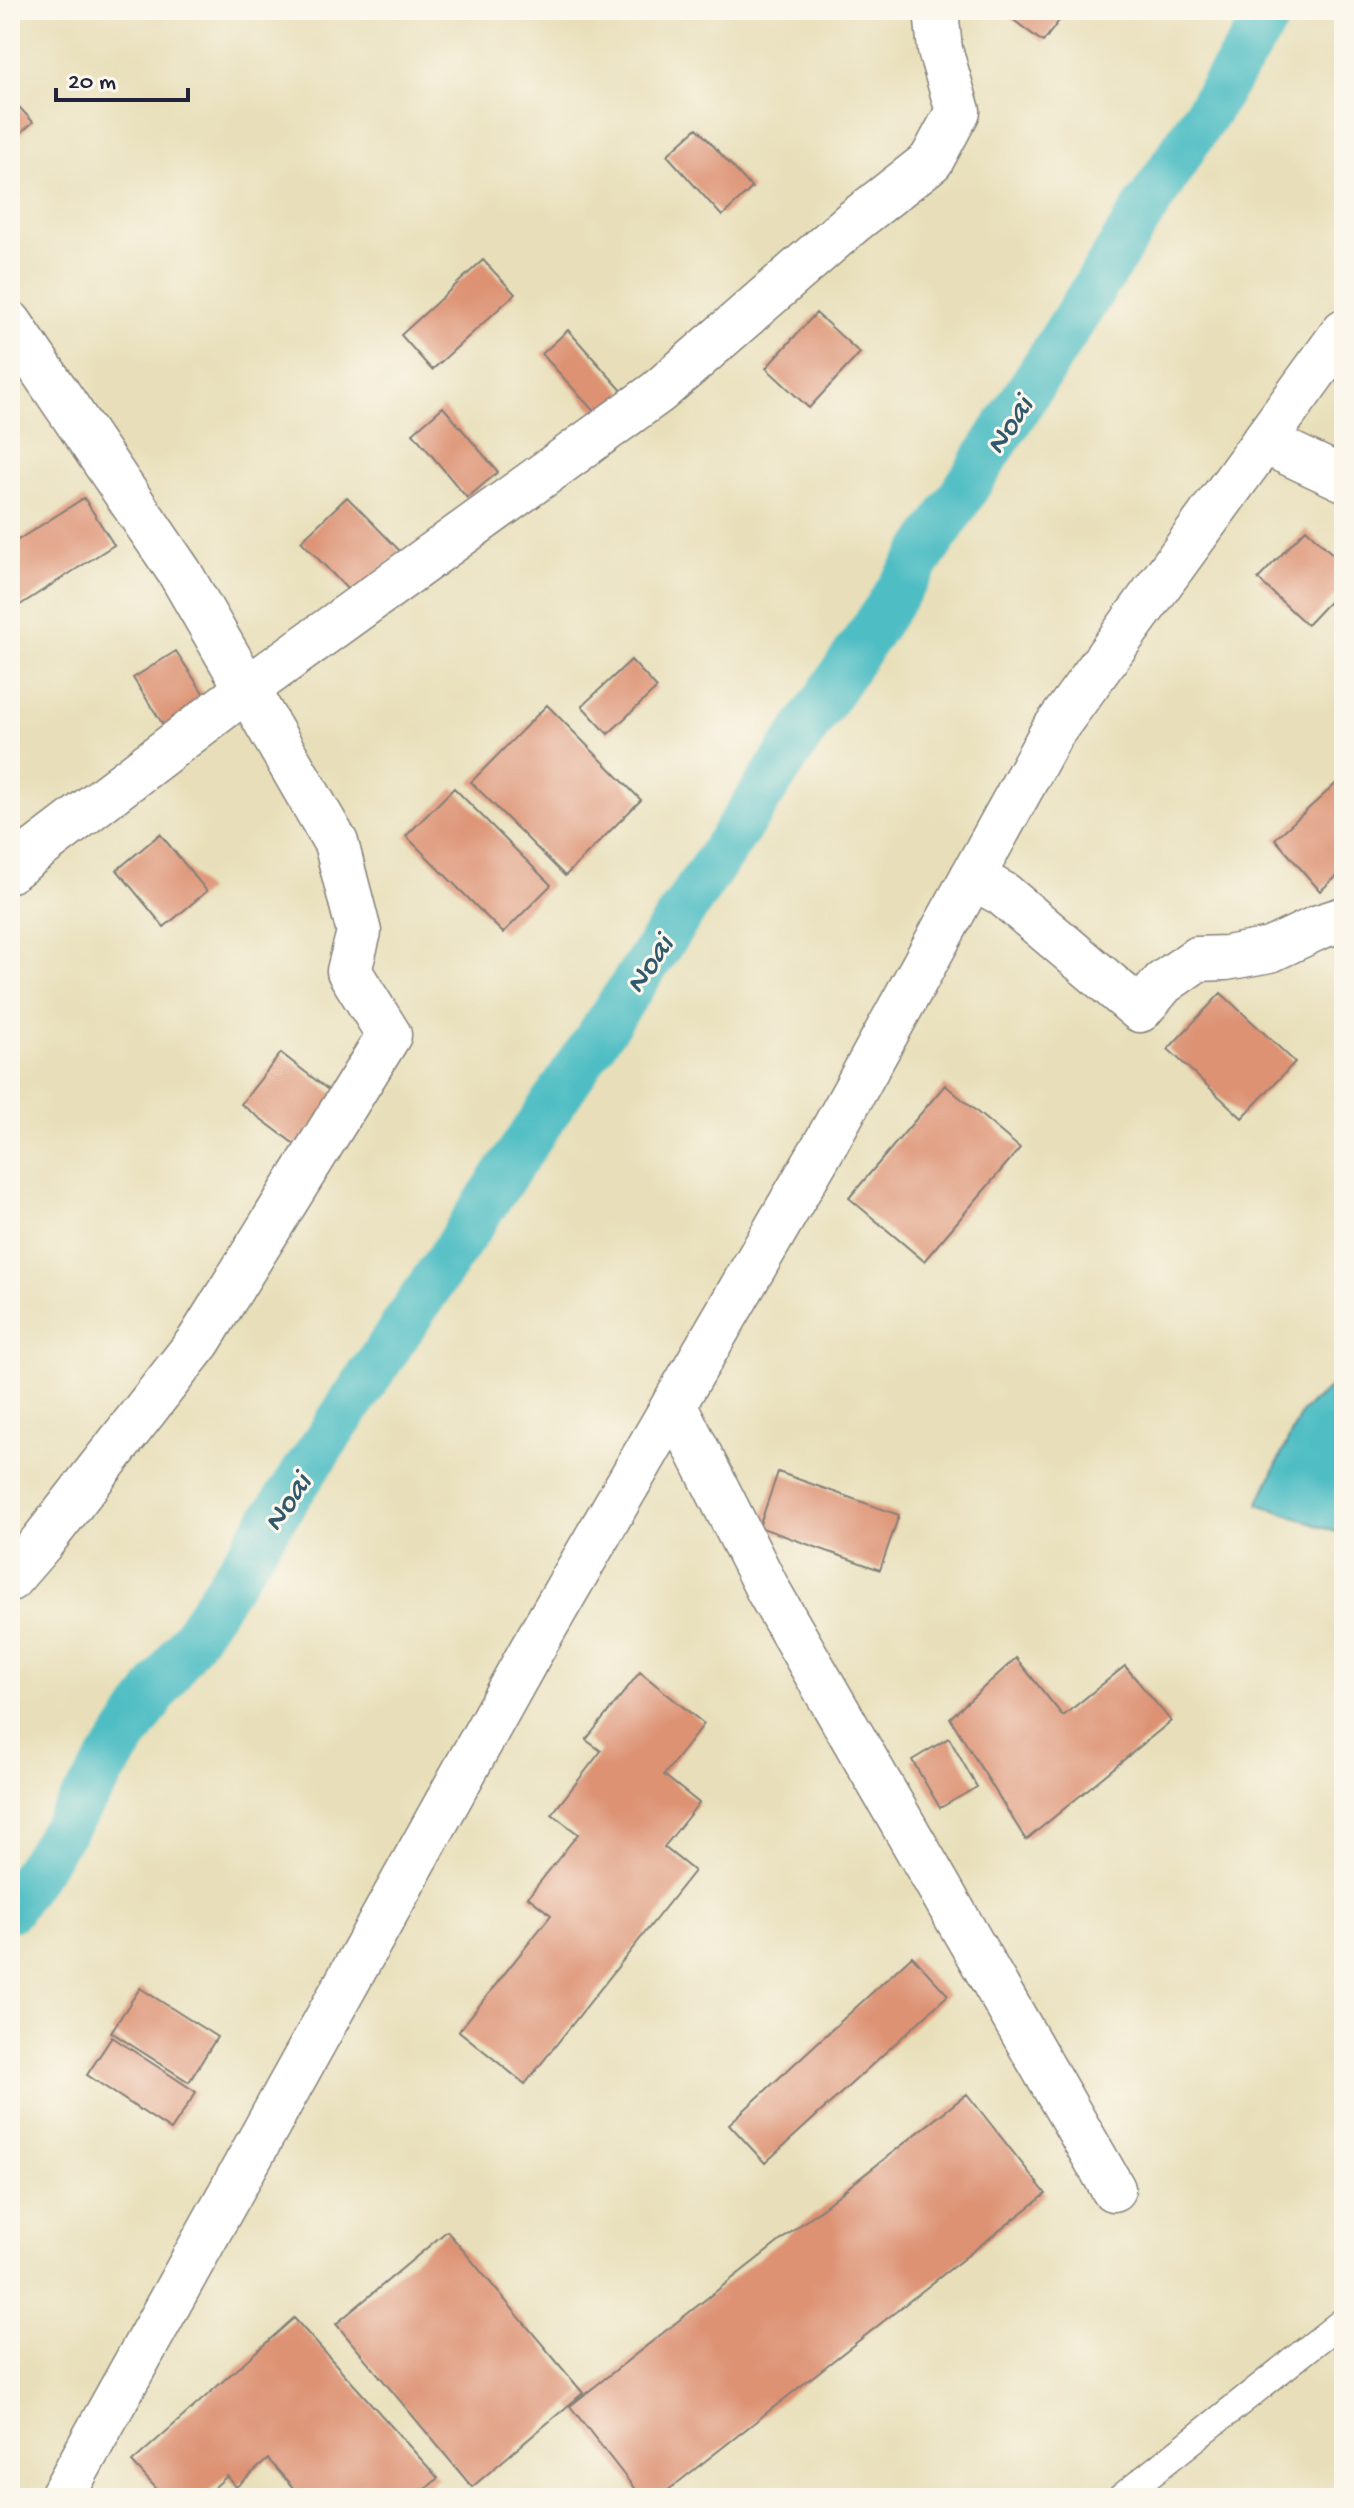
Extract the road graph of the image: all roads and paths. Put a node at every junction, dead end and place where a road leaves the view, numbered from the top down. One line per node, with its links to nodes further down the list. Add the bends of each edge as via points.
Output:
1 (936, 10): 6 (street, via 940,50 958,111 931,161 658,392)
2 (10, 323): 6 (street, via 180,573)
3 (1344, 331): 4 (street)
4 (1265, 442): 5 (street); 8 (street, via 1051,734)
5 (1344, 479)
6 (247, 689): 7 (street); 11 (street, via 336,843 359,932 349,971 389,1035 199,1341)
7 (10, 870)
8 (972, 877): 9 (street, via 1003,894 1140,1010 1163,983 1197,959 1270,950); 10 (street)
9 (1344, 919)
10 (674, 1404): 12 (street, via 768,1590); 14 (street, via 531,1651)
11 (10, 1579)
12 (1113, 2189)
13 (1344, 2320): 15 (lane)
14 (61, 2498)
15 (1120, 2498)

